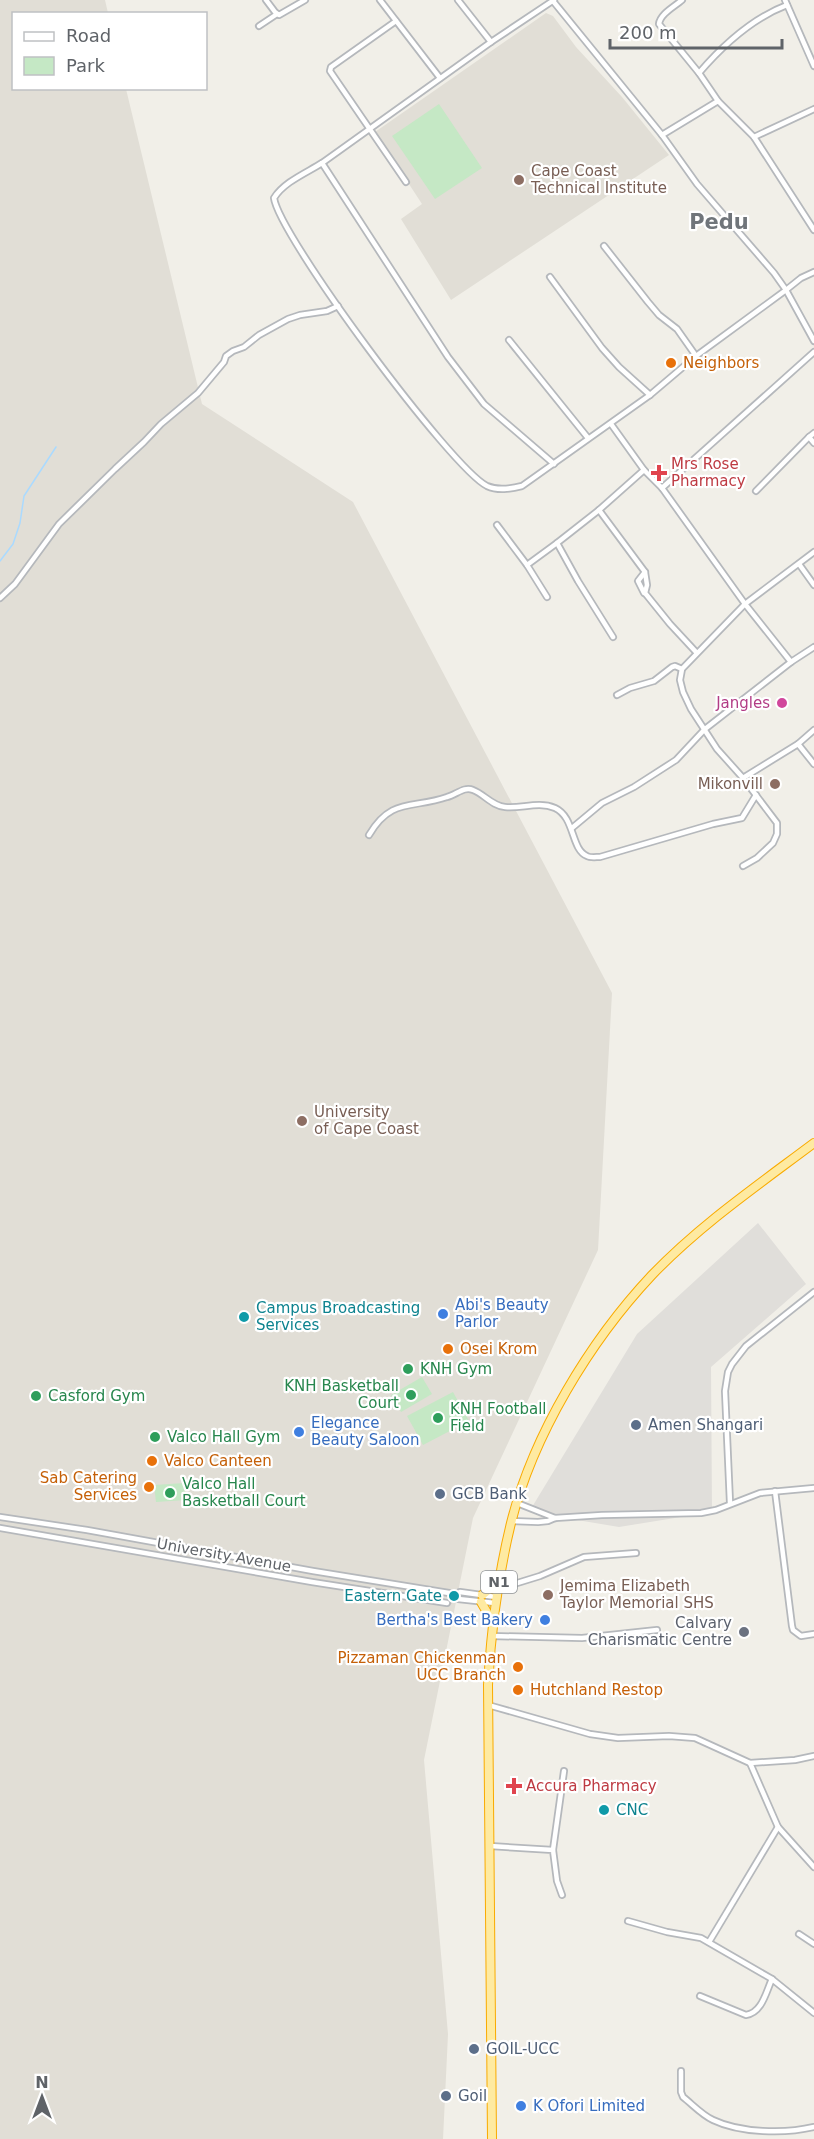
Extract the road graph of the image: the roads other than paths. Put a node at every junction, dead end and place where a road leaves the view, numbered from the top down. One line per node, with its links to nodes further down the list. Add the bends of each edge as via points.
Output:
1 (266, 0): 10 (street)
2 (305, 0): 10 (street)
3 (380, 0): 11 (street)
4 (458, 0): 13 (street)
5 (540, 0): 9 (street)
6 (554, 0): 9 (street); 20 (street)
7 (682, 0): 15 (street, via 662,16 659,24)
8 (786, 3): 14 (street); 15 (street, via 742,31)
9 (544, 7): 13 (street)
10 (277, 14): 12 (street)
11 (396, 21): 16 (street); 19 (street, via 330,69)
12 (259, 26)
13 (491, 42): 16 (street)
14 (814, 66)
15 (699, 73): 17 (street)
16 (440, 78): 19 (street)
17 (718, 101): 20 (street); 21 (street)
18 (814, 109): 21 (street)
19 (370, 128): 22 (street); 23 (street)
20 (662, 135): 28 (street, via 697,184)
21 (754, 137): 24 (street)
22 (322, 164): 29 (street, via 274,198 282,221); 40 (street, via 448,357 484,404)
23 (406, 182)
24 (814, 231)
25 (604, 246): 33 (street)
26 (814, 272): 28 (street)
27 (550, 277): 34 (street, via 602,348)
28 (786, 290): 31 (street); 33 (street)
29 (338, 306): 40 (street, via 405,396 485,485 498,489 522,486); 54 (street, via 288,319 226,356 198,393 160,424 59,524 15,584)
30 (509, 339): 38 (street)
31 (814, 341)
32 (814, 352): 42 (street)
33 (696, 356): 34 (street)
34 (650, 395): 35 (street)
35 (611, 424): 38 (street); 41 (street)
36 (814, 433): 37 (street)
37 (809, 437): 39 (street); 43 (street)
38 (588, 438): 40 (street)
39 (814, 443)
40 (554, 464)
41 (644, 470): 42 (street); 44 (street)
42 (662, 488): 55 (street)
43 (756, 490)
44 (598, 510): 46 (street); 50 (street)
45 (497, 525): 49 (street)
46 (556, 543): 49 (street); 56 (street)
47 (814, 552): 48 (street)
48 (799, 564): 51 (street); 55 (street)
49 (527, 565): 53 (street)
50 (645, 572): 52 (street); 52 (street, via 638,581)
51 (814, 585)
52 (645, 593): 58 (street)
53 (547, 597)
54 (0, 598)
55 (745, 604): 58 (street); 59 (street)
56 (613, 637)
57 (814, 647): 59 (street)
58 (696, 652): 60 (street)
59 (791, 662): 62 (street)
60 (682, 669): 61 (street, via 672,667 654,681); 62 (street, via 683,692)
61 (617, 695)
62 (705, 729): 66 (street); 68 (street, via 676,760 602,802)
63 (814, 730): 64 (street)
64 (798, 744): 65 (street); 66 (street)
65 (814, 764)
66 (743, 778): 67 (street)
67 (756, 795): 68 (street, via 742,818 600,857 588,857 582,852); 70 (street, via 777,823 777,834 773,843)
68 (572, 828): 69 (street, via 557,809 536,805 500,807 473,789 466,789 393,810 383,816)
69 (369, 835)
70 (743, 866)
71 (814, 1143): 75 (highway, N1, via 703,1227 635,1294 598,1342 563,1399)
72 (814, 1292): 76 (street, via 746,1346 728,1372)
73 (814, 1488): 74 (street)
74 (775, 1491): 76 (street); 90 (street, via 792,1626 801,1636)
75 (517, 1503): 78 (street); 79 (highway, N1)
76 (730, 1503): 78 (street, via 716,1510 690,1514)
77 (0, 1517): 83 (street, University Avenue)
78 (555, 1518): 79 (street)
79 (511, 1521): 84 (highway, N1)
80 (0, 1528): 87 (street, University Avenue)
81 (636, 1553): 84 (street, via 584,1557)
82 (460, 1592): 85 (street)
83 (449, 1593)
84 (497, 1593): 85 (highway); 85 (street); 88 (highway, N1)
85 (481, 1598): 86 (street); 88 (highway)
86 (458, 1599)
87 (447, 1603)
88 (493, 1622): 91 (highway, N1)
89 (657, 1630): 91 (street, via 582,1638)
90 (814, 1634)
91 (491, 1636): 92 (highway, N1)
92 (488, 1705): 94 (street, via 590,1734 695,1738); 97 (highway, N1)
93 (814, 1756): 94 (street)
94 (750, 1762): 96 (street)
95 (564, 1771): 98 (street)
96 (778, 1827): 99 (street); 103 (street)
97 (490, 1846): 98 (street); 110 (highway, N1)
98 (553, 1850): 100 (street)
99 (814, 1867)
100 (562, 1895)
101 (628, 1921): 103 (street)
102 (799, 1934): 104 (street)
103 (709, 1942): 105 (street)
104 (814, 1944)
105 (772, 1979): 106 (street, via 758,2010 746,2015); 107 (street)
106 (700, 1996)
107 (814, 2013)
108 (681, 2071): 109 (street, via 683,2097 712,2120 774,2132)
109 (814, 2127)
110 (492, 2139)

